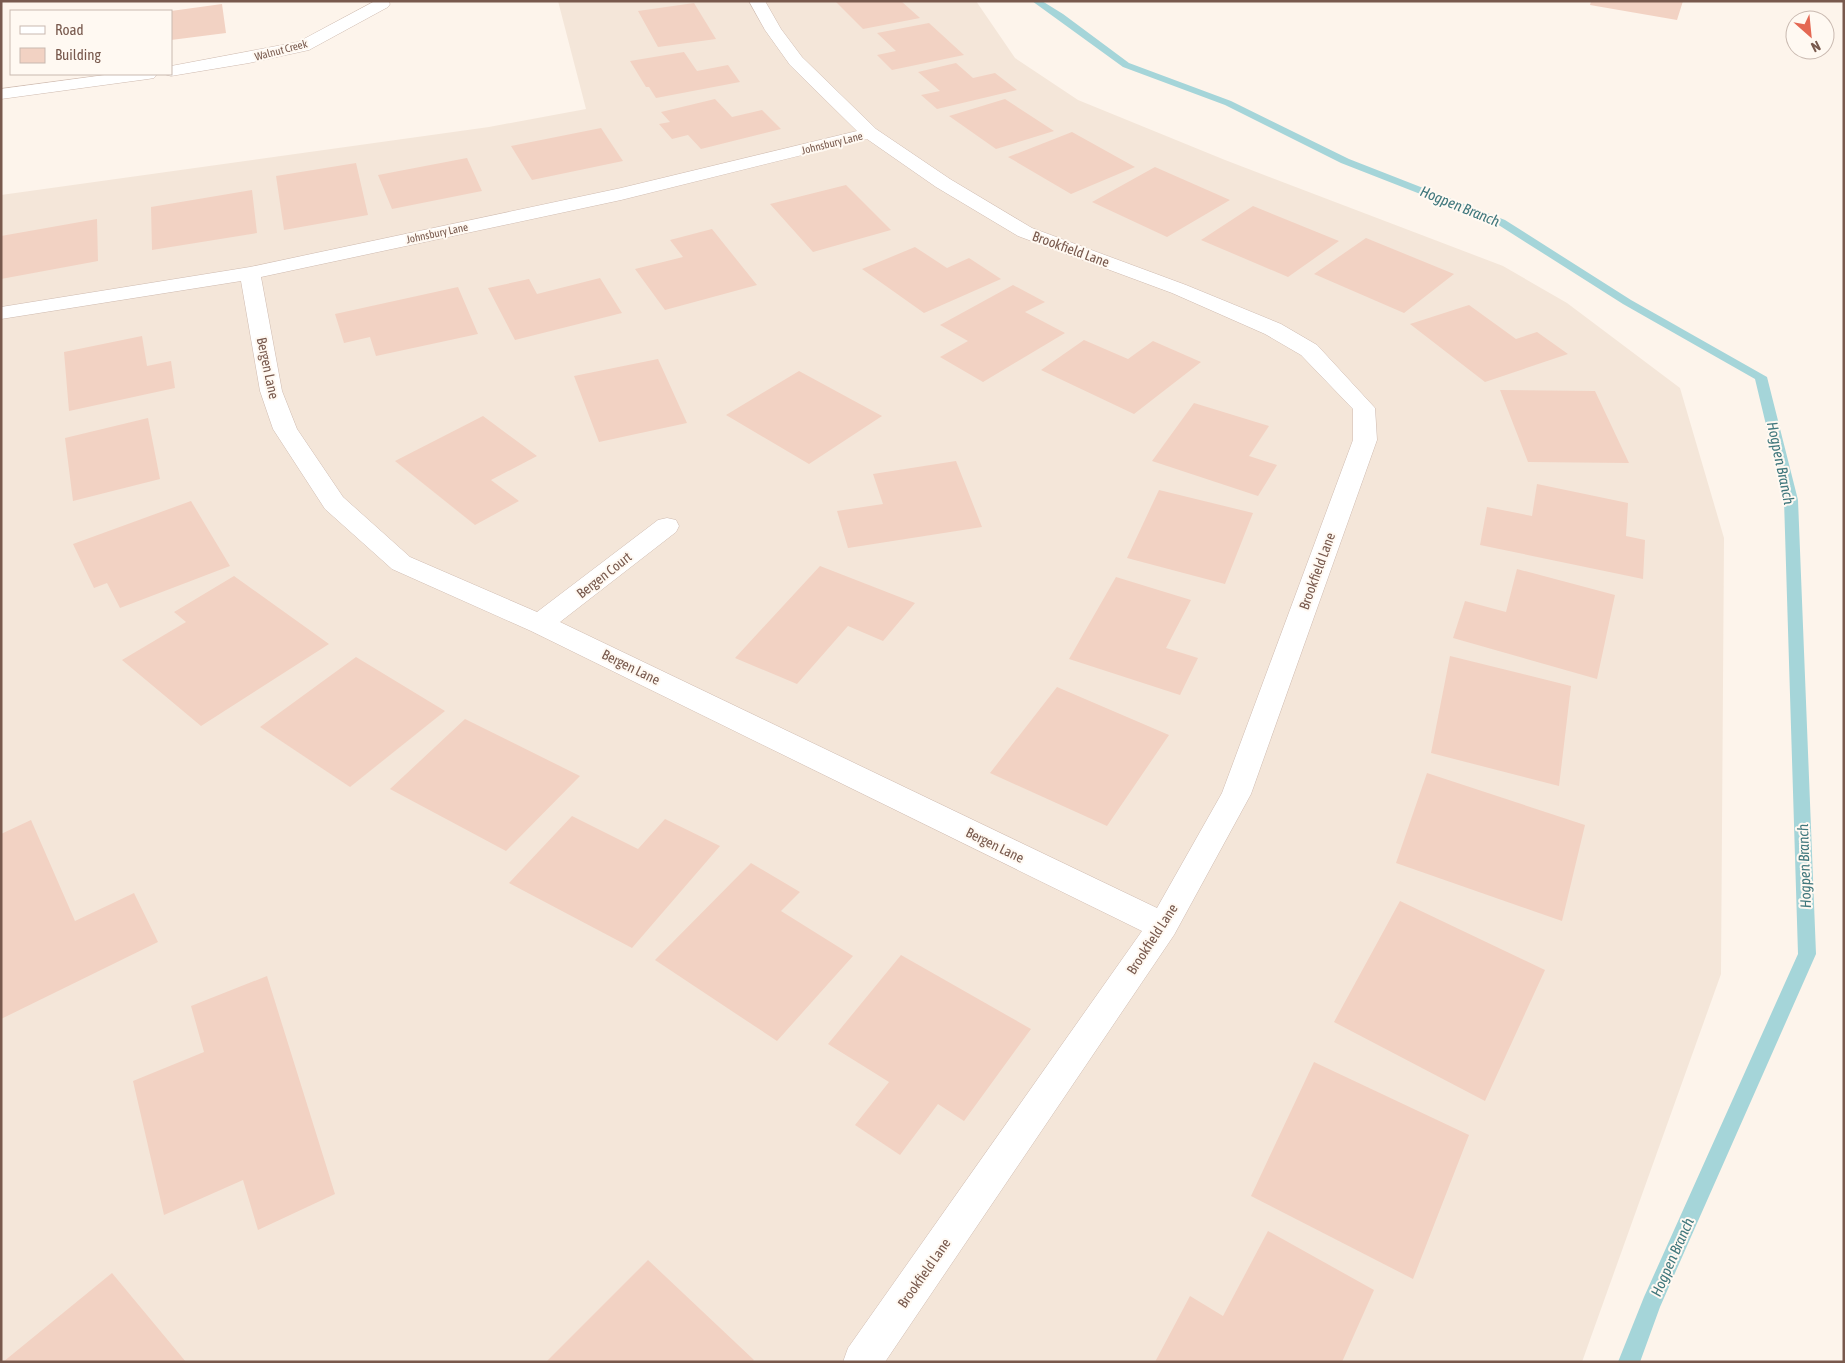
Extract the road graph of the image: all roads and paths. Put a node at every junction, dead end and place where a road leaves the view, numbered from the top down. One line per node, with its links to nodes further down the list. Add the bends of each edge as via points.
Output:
1 (757, 1): 6 (street, Brookfield Lane, via 772,30 796,61)
2 (382, 4): 3 (street, Walnut Creek, via 303,46)
3 (172, 70)
4 (141, 75): 5 (street)
5 (1, 94)
6 (870, 133): 7 (street, Johnsbury Lane, via 621,194); 11 (street, Brookfield Lane, via 1025,232 1179,289 1273,329 1309,350 1364,408 1365,440 1236,794)
7 (250, 273): 8 (street, Johnsbury Lane); 10 (street, Bergen Lane, via 271,391 285,430 334,504 401,563)
8 (1, 313)
9 (667, 526): 10 (street, Bergen Court)
10 (540, 624): 11 (street, Bergen Lane)
11 (1163, 926): 12 (street, Brookfield Lane)
12 (862, 1362)

